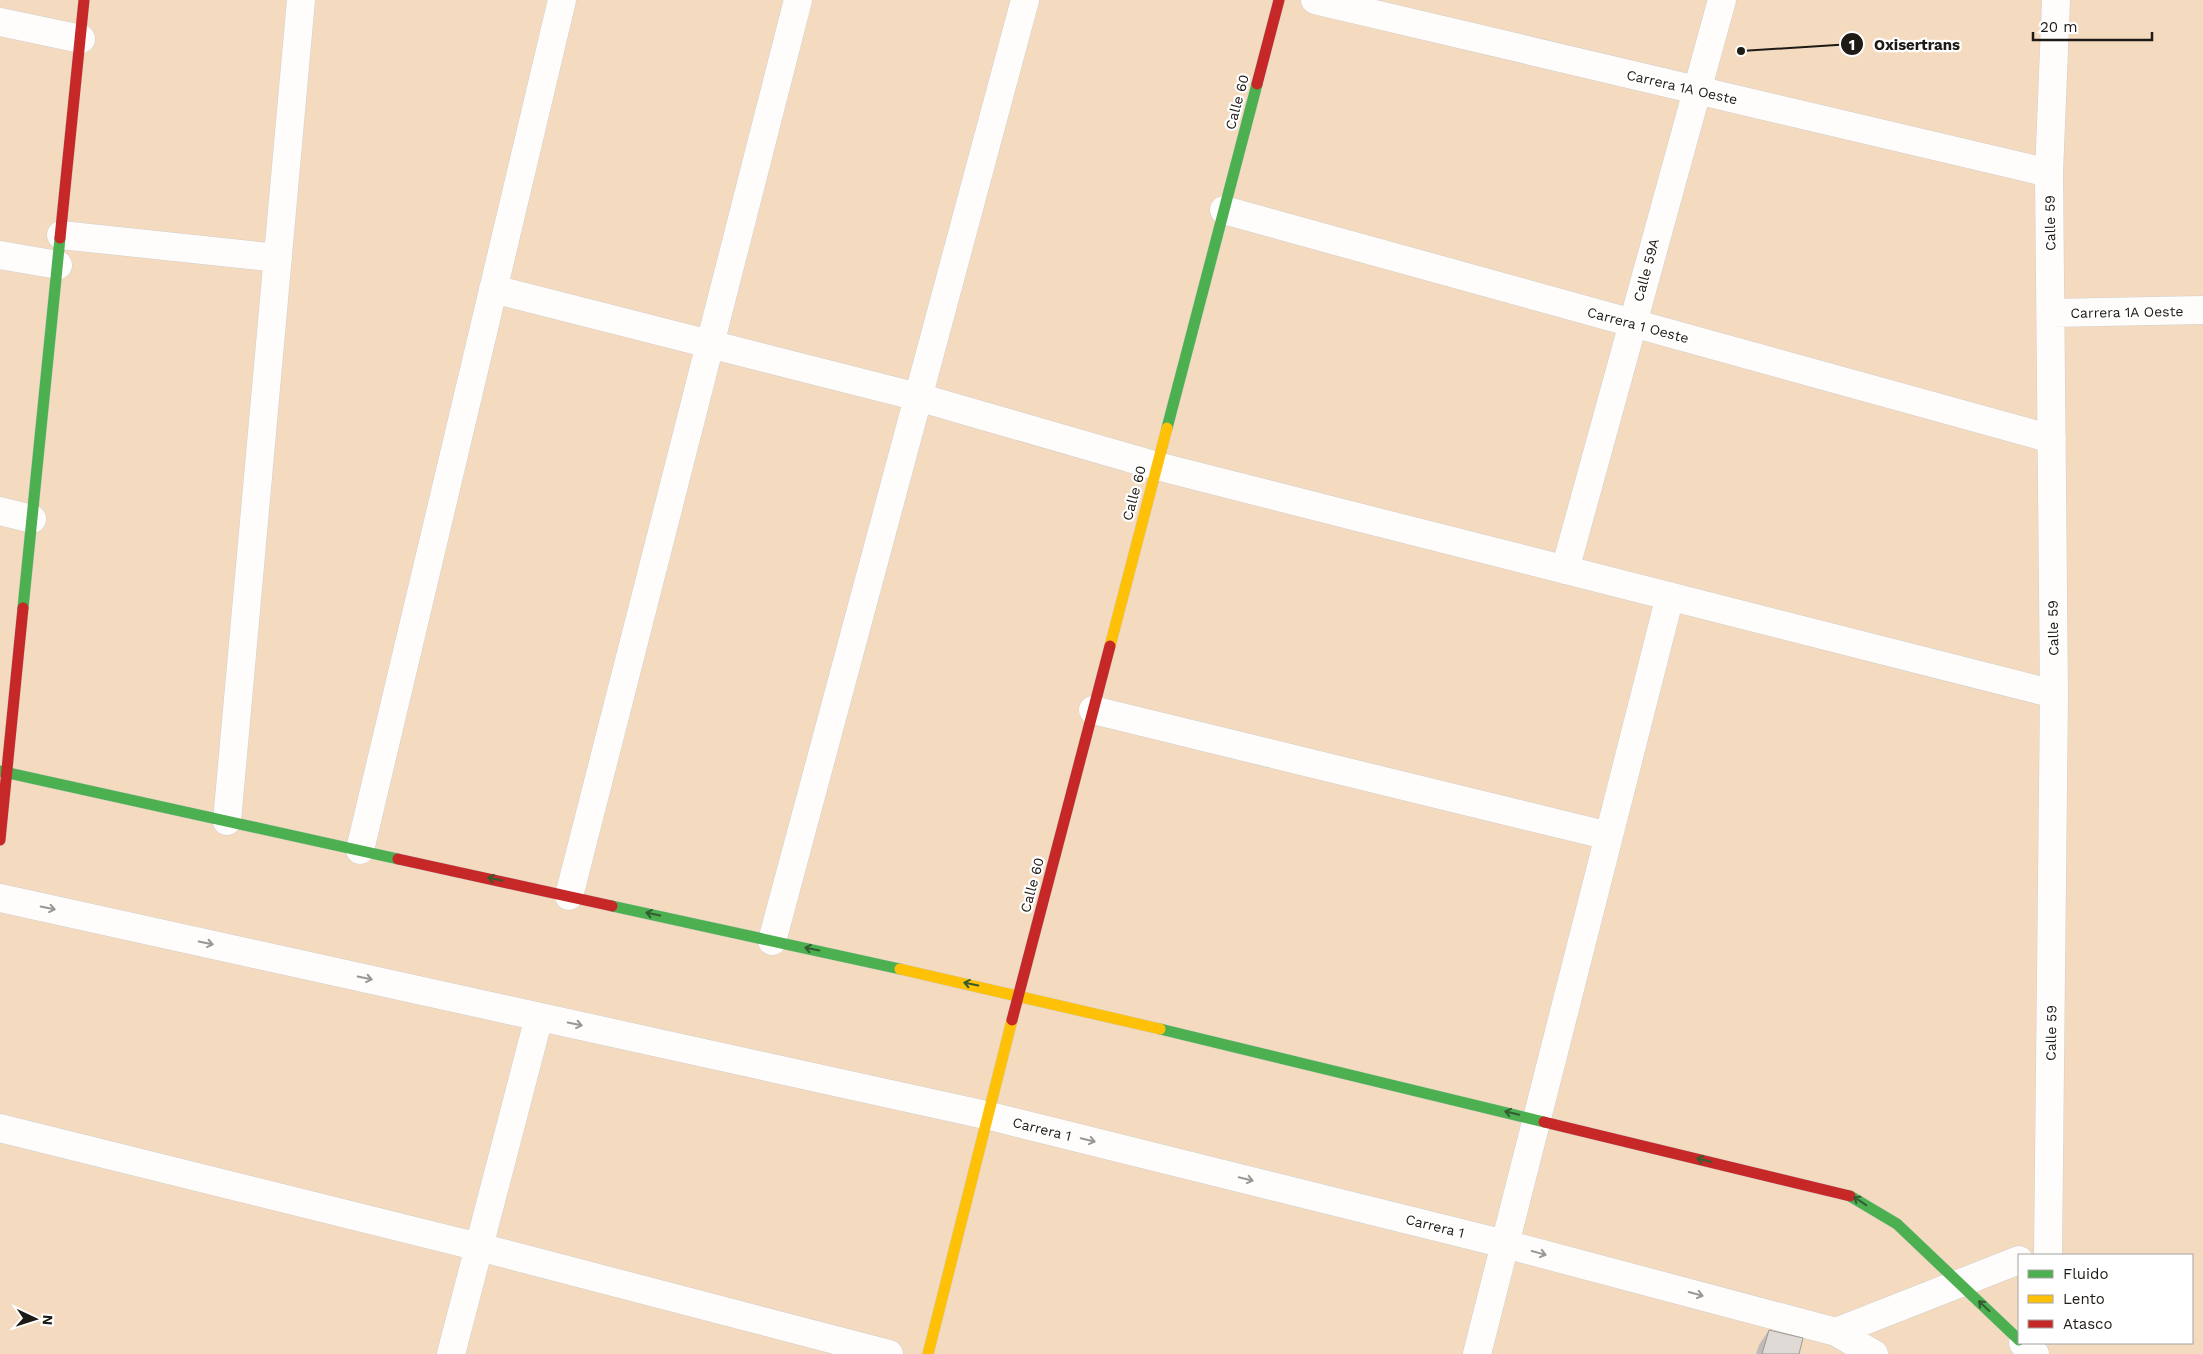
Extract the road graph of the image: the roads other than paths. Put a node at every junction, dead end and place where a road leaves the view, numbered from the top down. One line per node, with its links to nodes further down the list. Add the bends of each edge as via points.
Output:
1 (84, 0): 11 (street)
2 (301, 0): 17 (street)
3 (562, 0): 19 (street)
4 (798, 0): 23 (street)
5 (1025, 0): 24 (street)
6 (1279, 0): 14 (street, Calle 60)
7 (1315, 0): 12 (street, Carrera 1A Oeste)
8 (1722, 0): 12 (street, Calle 59A)
9 (2056, 0): 13 (street, Calle 59)
10 (0, 22): 11 (street)
11 (80, 39): 15 (street)
12 (1696, 90): 13 (street, Carrera 1A Oeste); 22 (street, Calle 59A)
13 (2049, 173): 21 (street, Calle 59)
14 (1224, 210): 22 (street, Carrera 1 Oeste); 26 (street, Calle 60)
15 (61, 235): 17 (street); 18 (street)
16 (0, 255): 18 (street)
17 (278, 258): 34 (street)
18 (58, 265): 28 (street)
19 (493, 289): 23 (street); 37 (street)
20 (2203, 310): 21 (street, Carrera 1A Oeste)
21 (2052, 313): 25 (street, Calle 59)
22 (1632, 323): 25 (street, Carrera 1 Oeste); 29 (street, Calle 59A)
23 (710, 345): 24 (street); 38 (street)
24 (918, 397): 26 (street); 40 (street)
25 (2052, 439): 31 (street, Calle 59)
26 (1157, 466): 29 (street); 32 (street, Calle 60)
27 (0, 511): 28 (street)
28 (32, 519): 33 (street)
29 (1565, 570): 30 (street)
30 (1670, 596): 31 (street); 35 (street)
31 (2054, 694): 48 (street, Calle 59)
32 (1093, 710): 35 (street); 41 (street, Calle 60)
33 (3, 772): 34 (street); 36 (street)
34 (226, 821): 37 (street)
35 (1608, 836): 44 (street)
36 (0, 840)
37 (360, 850): 38 (street, one-way to 37)
38 (569, 896): 40 (street, one-way to 38)
39 (0, 898): 42 (street, Carrera 1, one-way to 42)
40 (772, 940): 41 (street, one-way to 40)
41 (1018, 995): 43 (street, Calle 60); 44 (street, one-way to 41)
42 (539, 1016): 43 (street, Carrera 1, one-way to 43); 47 (street)
43 (990, 1116): 46 (street, Carrera 1, one-way to 46); 56 (street, Calle 60)
44 (1537, 1119): 46 (street); 50 (street, one-way to 44, via 1897,1224 1852,1196)
45 (0, 1128): 47 (street)
46 (1505, 1244): 51 (street, Carrera 1, one-way to 51); 57 (street)
47 (479, 1247): 54 (street); 55 (street)
48 (2042, 1253)
49 (2018, 1260): 50 (street)
50 (1960, 1283): 51 (street); 52 (street, one-way to 50)
51 (1836, 1332): 58 (street, Carrera 1)
52 (2018, 1339)
53 (2024, 1344): 59 (street)
54 (451, 1354)
55 (889, 1354)
56 (928, 1354)
57 (1477, 1354)
58 (1874, 1354)
59 (2035, 1354)

